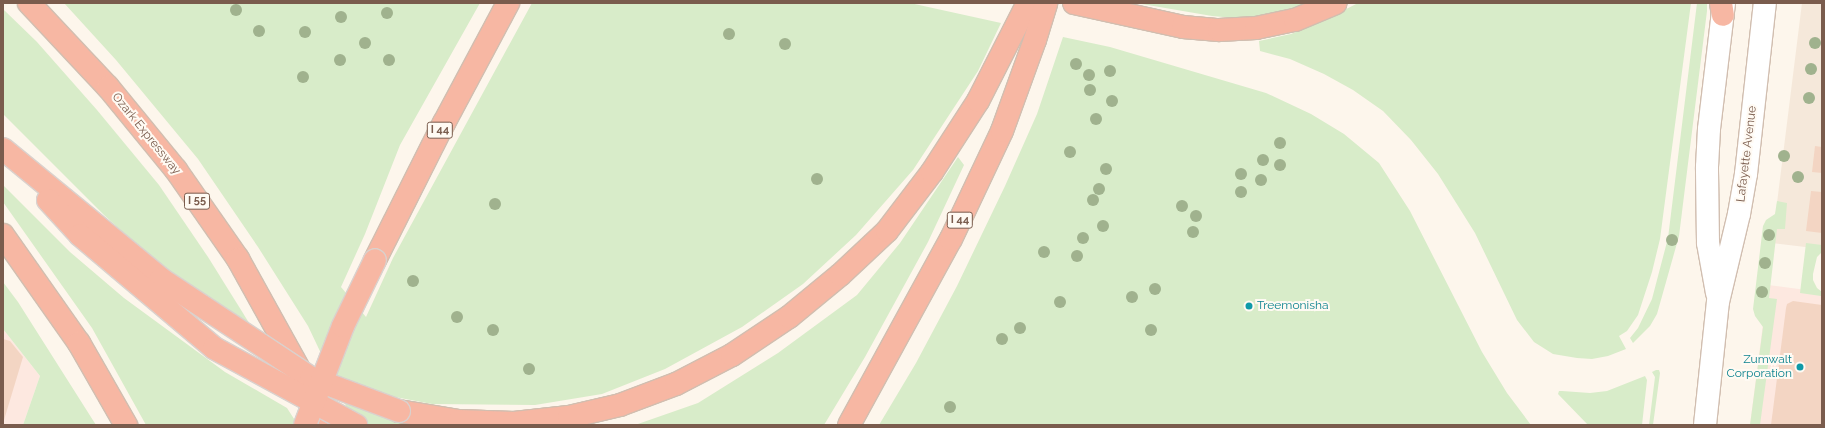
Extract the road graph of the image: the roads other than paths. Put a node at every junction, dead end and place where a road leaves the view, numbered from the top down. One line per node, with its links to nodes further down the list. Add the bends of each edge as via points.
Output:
1 (29, 3): 14 (highway, Ozark Expressway / I 55, via 108,87 176,170 238,259)
2 (508, 3): 13 (highway, I 44, bridge, via 436,137 343,326)
3 (1028, 3): 9 (highway, bridge, via 978,101 932,172 887,231 840,275 789,316 732,355 676,384 620,405 569,417 514,422 467,421 399,411 310,378 161,279)
4 (1046, 3): 16 (highway, I 44, via 1002,131 951,238)
5 (1074, 3): 6 (highway, via 1183,27 1219,30 1256,28 1295,20)
6 (1336, 3)
7 (1765, 3): 11 (street, Lafayette Avenue, via 1744,188)
8 (1722, 7): 11 (street, Lafayette Avenue, via 1707,167 1708,243)
9 (3, 150): 15 (highway, bridge, via 80,235 214,348)
10 (3, 235): 12 (highway, via 79,343)
11 (1718, 302): 17 (street, Lafayette Avenue)
12 (126, 425)
13 (305, 425)
14 (330, 425)
15 (356, 425)
16 (849, 425)
17 (1705, 425)

